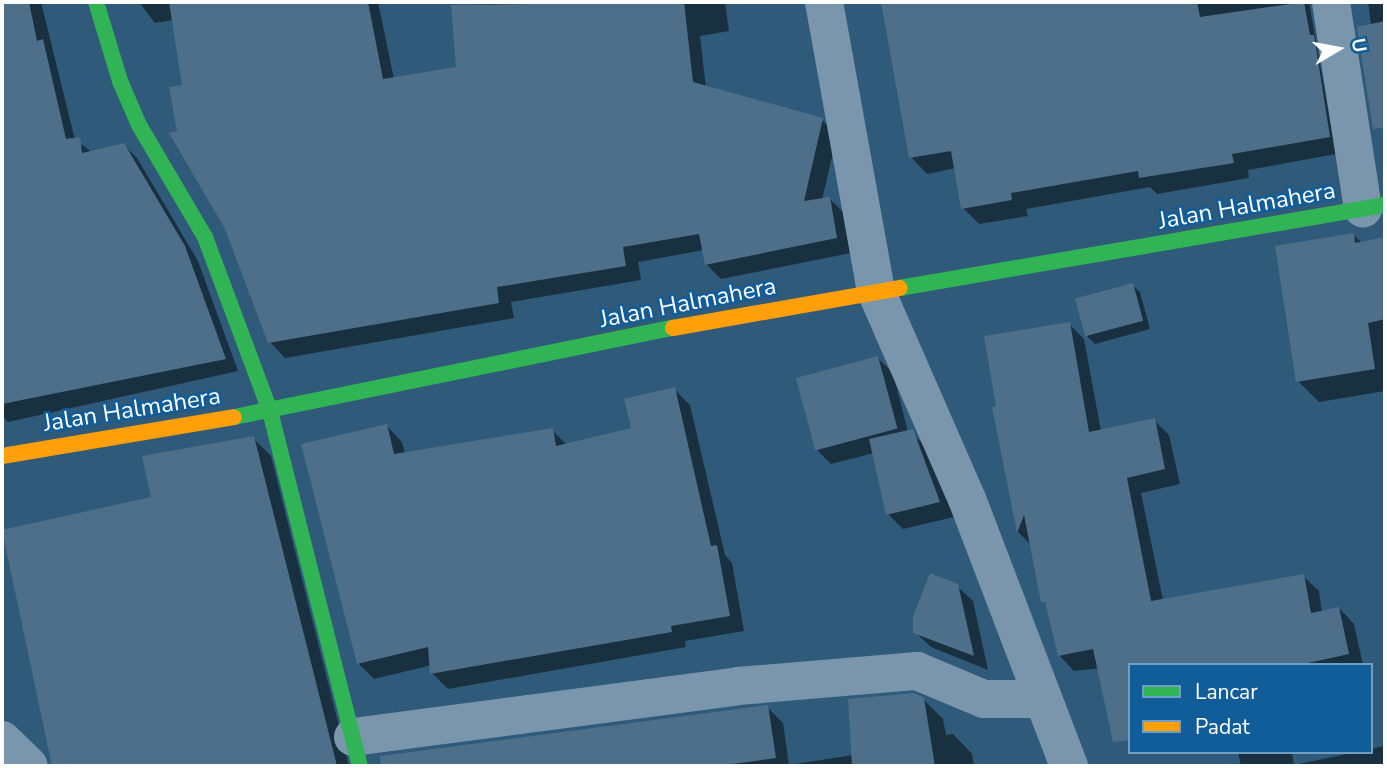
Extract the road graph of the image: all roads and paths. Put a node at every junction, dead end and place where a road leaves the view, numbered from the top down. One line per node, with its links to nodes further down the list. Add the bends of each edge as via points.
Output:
1 (96, 2): 6 (street, via 120,81 139,125 205,237)
2 (824, 2): 5 (street)
3 (1331, 2): 4 (street)
4 (1374, 207): 5 (street, Jalan Halmahera)
5 (876, 291): 6 (street, Jalan Halmahera); 8 (street, via 967,499)
6 (271, 411): 7 (street, Jalan Halmahera); 10 (street)
7 (2, 456)
8 (1043, 699): 10 (street, via 984,699 917,671 738,686); 12 (street)
9 (2, 740): 11 (street)
10 (356, 752)
11 (29, 766)
12 (1069, 766)

